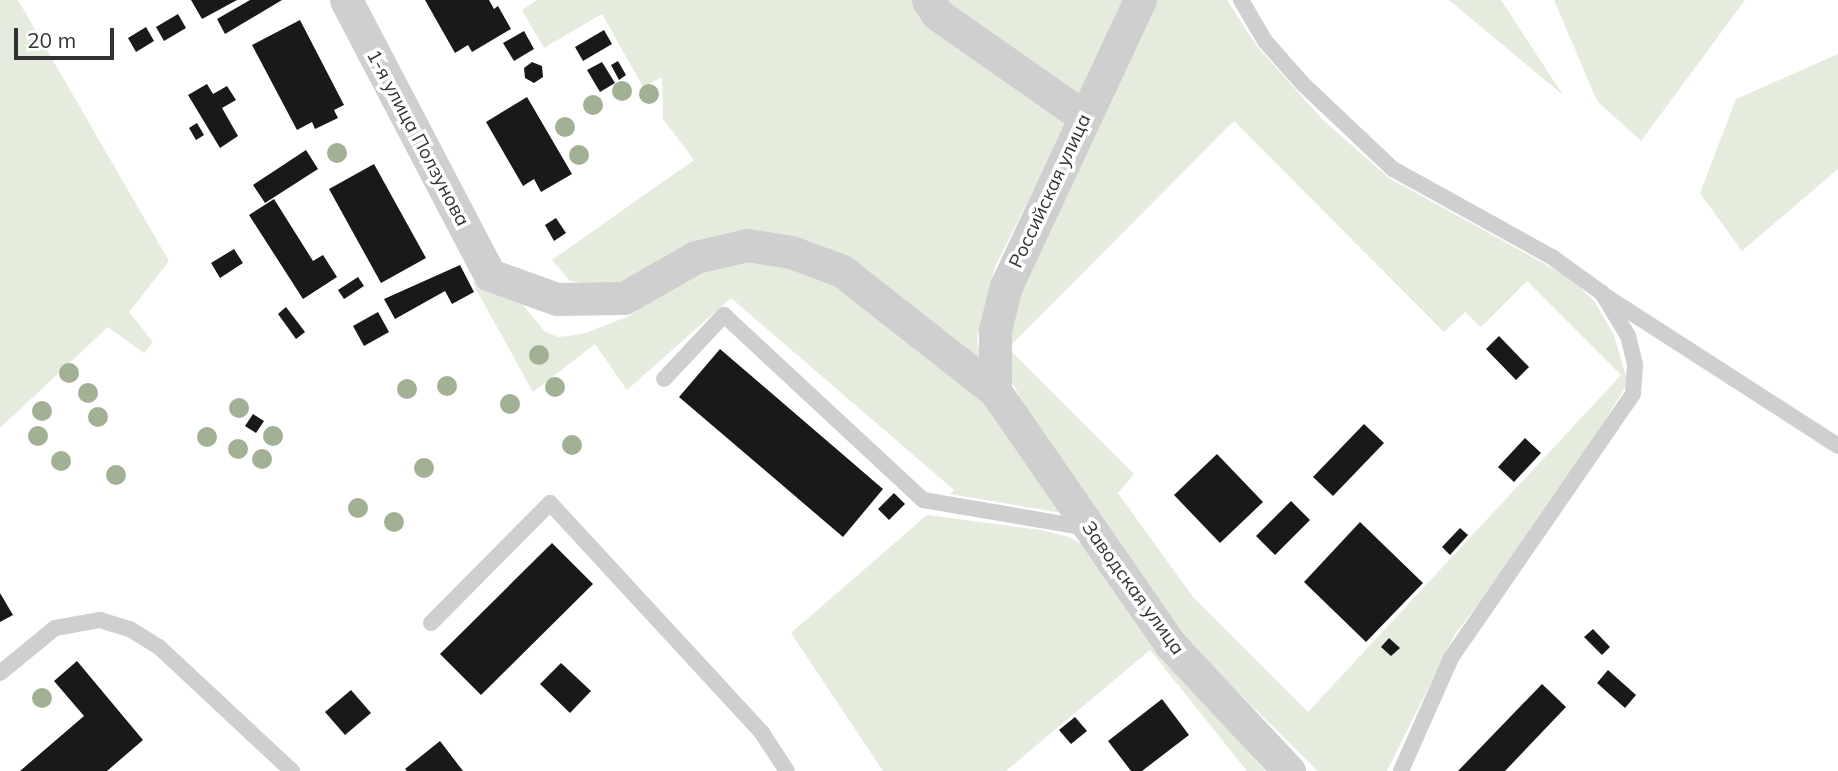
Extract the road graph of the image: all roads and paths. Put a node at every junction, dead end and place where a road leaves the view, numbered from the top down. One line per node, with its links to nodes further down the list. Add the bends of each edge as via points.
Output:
1 (346, 0): 6 (street, 1-я улица Ползунова)
2 (928, 0): 5 (street, via 937,14)
3 (1140, 0): 5 (street, Российская улица)
4 (1241, 0): 7 (lane, via 1265,41 1295,75 1394,169 1552,257)
5 (1084, 117): 9 (street, Российская улица, via 1006,286 995,330)
6 (490, 275): 9 (street, Заводская улица, via 557,299 624,298 696,257 747,245 791,252 842,271)
7 (1602, 293): 10 (lane); 17 (lane, via 1628,336 1635,365 1633,394 1451,658)
8 (664, 379): 11 (lane, via 724,315 923,500)
9 (995, 391): 11 (street, Заводская улица)
10 (1838, 446)
11 (1089, 529): 16 (street, Заводская улица, via 1171,645)
12 (431, 623): 15 (lane, via 550,503 762,733)
13 (0, 673): 14 (lane, via 55,628 100,620 130,629 159,647)
14 (292, 771)
15 (787, 771)
16 (1289, 771)
17 (1401, 771)

